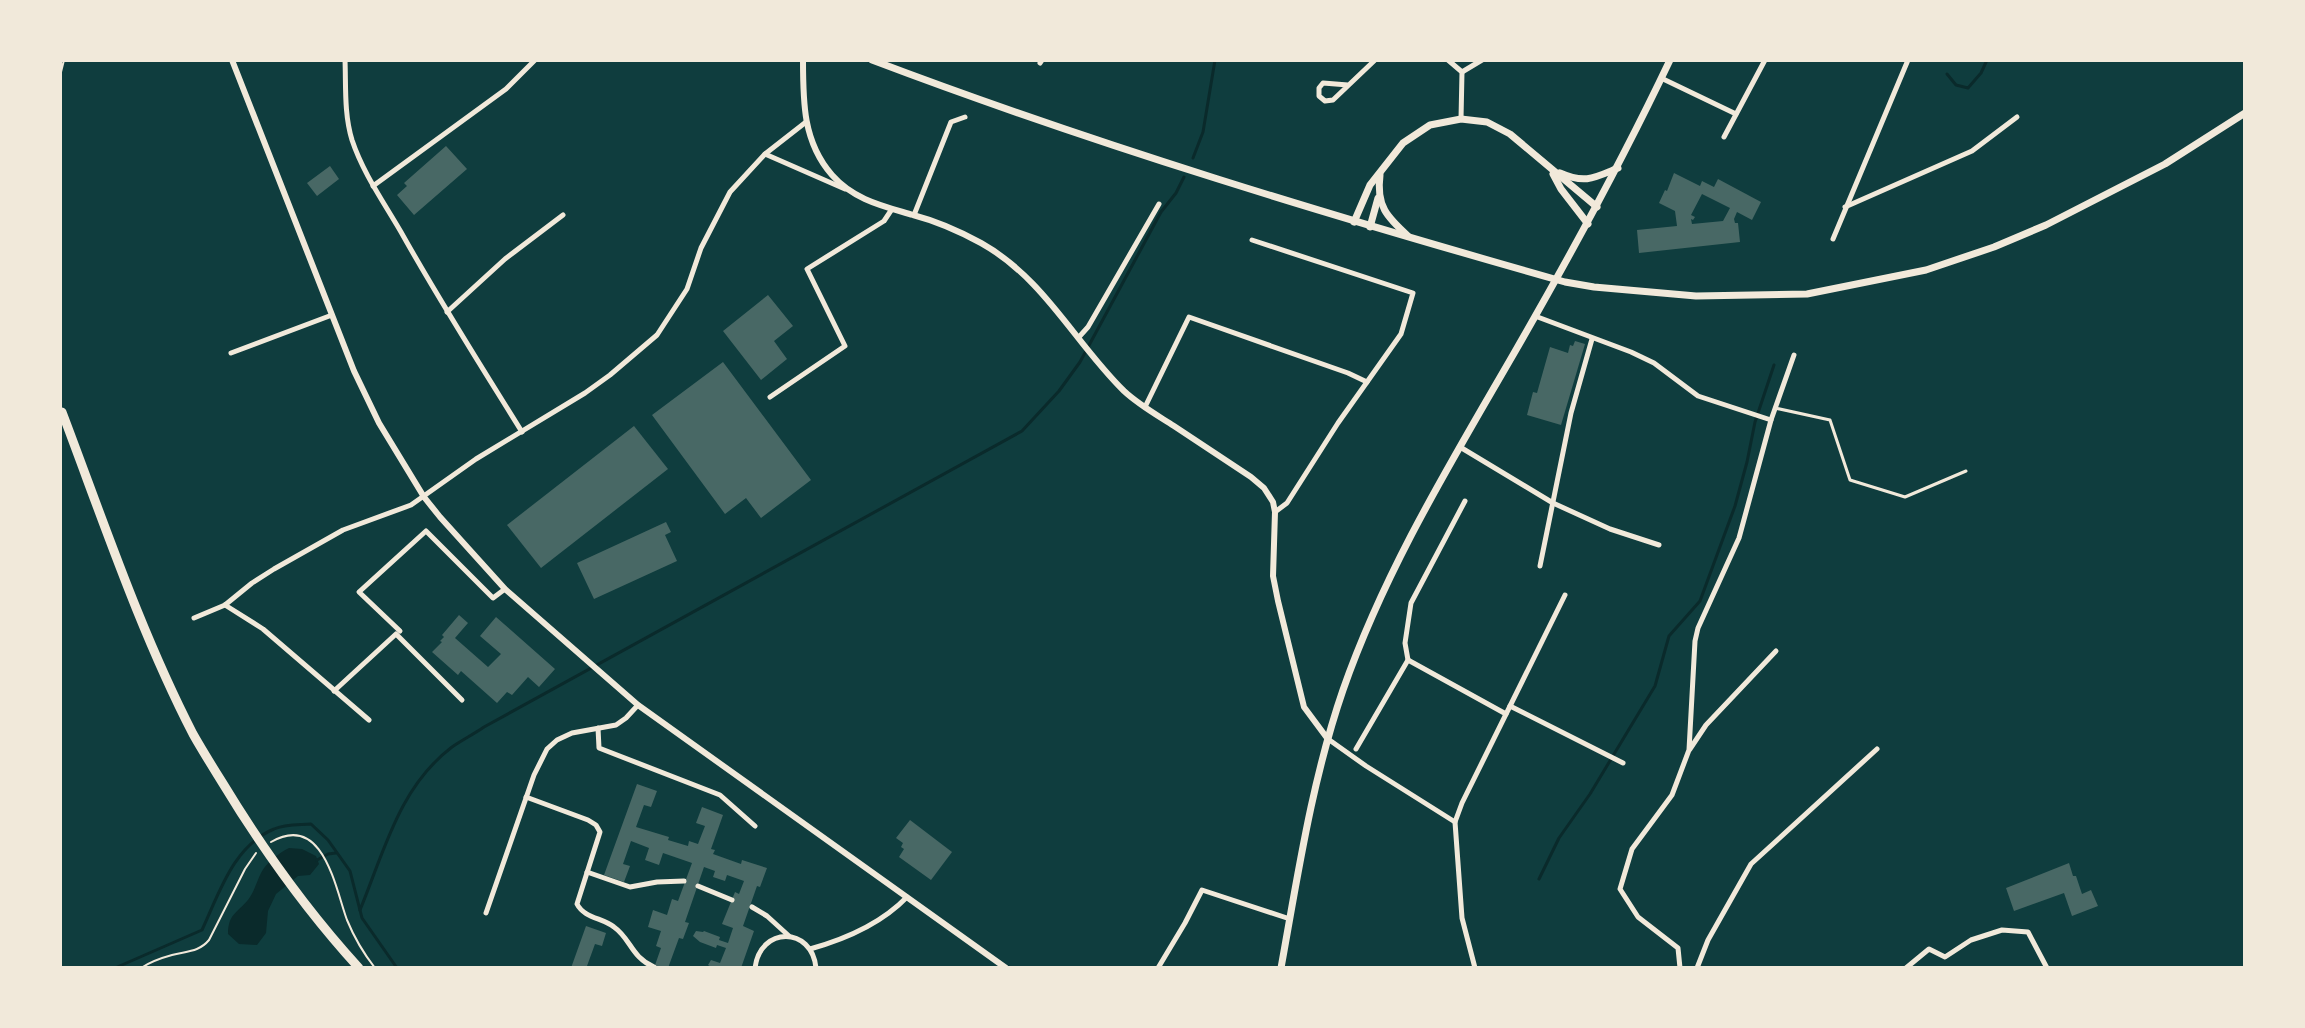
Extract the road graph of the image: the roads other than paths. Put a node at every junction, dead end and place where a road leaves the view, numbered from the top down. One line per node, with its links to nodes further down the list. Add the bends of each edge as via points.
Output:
1 (232, 60): 42 (street)
2 (345, 60): 26 (street, via 351,137)
3 (535, 60): 26 (street, via 506,89)
4 (803, 60): 20 (street)
5 (872, 60): 35 (main road, via 972,98)
6 (1375, 60): 14 (street)
7 (1448, 60): 12 (street)
8 (1482, 60): 12 (street)
9 (1670, 60): 13 (main road)
10 (1765, 60): 16 (street)
11 (1908, 60): 31 (street)
12 (1462, 72): 19 (street)
13 (1661, 78): 16 (street); 24 (main road)
14 (1348, 85): 14 (street, via 1325,82 1319,96 1331,101)
15 (2245, 113): 38 (main road, via 2165,164 1994,247 1926,270 1807,294 1696,296 1594,287)
16 (1736, 115): 21 (street)
17 (965, 117): 34 (street, via 951,122)
18 (2017, 117): 31 (street, via 1972,151)
19 (1461, 119): 23 (main road, via 1487,122 1510,134); 25 (main road, via 1415,133)
20 (806, 122): 22 (street); 27 (street, via 817,154)
21 (1724, 137)
22 (765, 154): 27 (street); 54 (street, via 730,192 687,289 657,335 610,375)
23 (1550, 168): 24 (main road, via 1587,180); 30 (main road); 36 (main road)
24 (1618, 168): 30 (main road)
25 (1381, 173): 28 (main road); 35 (main road)
26 (373, 186): 41 (street)
27 (848, 190): 32 (street)
28 (1379, 193): 37 (main road); 38 (main road, via 1384,211)
29 (1159, 204): 45 (street)
30 (1597, 207): 36 (main road)
31 (1845, 207): 39 (street)
32 (892, 209): 34 (street); 49 (street, via 884,221 807,269 845,346)
33 (563, 215): 41 (street)
34 (914, 215): 45 (street, via 977,241 1006,260 1044,294)
35 (1354, 222): 37 (main road)
36 (1588, 224): 43 (main road)
37 (1370, 227): 38 (main road)
38 (1410, 238)
39 (1833, 239)
40 (1252, 240): 48 (street, via 1413,293 1401,334)
41 (447, 312): 54 (street)
42 (332, 315): 46 (street); 57 (street, via 379,423)
43 (1535, 316): 44 (street); 55 (main road)
44 (1592, 339): 53 (street, via 1654,363 1698,396); 59 (street)
45 (1081, 340): 50 (street, via 1122,389)
46 (231, 353)
47 (1794, 355): 51 (street)
48 (1367, 382): 50 (street, via 1189,317); 60 (street, via 1287,503)
49 (770, 397)
50 (1145, 407): 60 (street, via 1251,477 1264,488)
51 (1775, 408): 53 (street); 56 (lane, via 1830,420 1850,480 1905,497)
52 (62, 412): 96 (highway, via 144,626 194,735 290,886)
53 (1771, 420): 80 (street, via 1739,538 1698,628)
54 (522, 432): 57 (street)
55 (1459, 447): 59 (street); 77 (main road, via 1384,588)
56 (1966, 471)
57 (424, 497): 63 (street); 65 (street, via 343,530 274,569)
58 (1465, 501): 69 (street, via 1411,603)
59 (1553, 503): 61 (street); 62 (street)
60 (1275, 512): 77 (street, via 1273,576 1282,623 1304,707)
61 (1659, 545)
62 (1540, 566)
63 (505, 589): 67 (street, via 493,598 426,531 359,592); 72 (street)
64 (1565, 595): 73 (street)
65 (225, 605): 66 (street); 70 (street, via 263,629)
66 (194, 618)
67 (400, 631)
68 (1776, 651): 80 (street)
69 (1408, 660): 74 (street); 78 (street)
70 (334, 691): 71 (street, via 396,634); 75 (street)
71 (462, 700)
72 (638, 705): 76 (street, via 616,725); 88 (street)
73 (1510, 706): 74 (street); 81 (street)
74 (1506, 714): 83 (street)
75 (369, 720)
76 (598, 728): 82 (street, via 572,733 547,749); 84 (street, via 599,748 720,795)
77 (1327, 738): 83 (street); 92 (main road)
78 (1356, 749)
79 (1877, 749): 104 (street, via 1751,864)
80 (1689, 750): 103 (street, via 1672,795 1632,849 1620,889 1638,917 1678,948)
81 (1620, 761)
82 (526, 797): 85 (street, via 596,825 600,832); 91 (street)
83 (1455, 822): 102 (street, via 1462,918)
84 (755, 826)
85 (587, 872): 86 (street, via 630,887); 95 (street, via 577,904 580,910 616,928 643,962)
86 (684, 881)
87 (698, 886): 89 (street)
88 (907, 897): 94 (street, via 846,939); 99 (street)
89 (732, 900)
90 (752, 907): 93 (street)
91 (486, 913)
92 (1290, 919): 100 (street, via 1202,890); 101 (main road)
93 (790, 937): 94 (street); 97 (street, via 761,948)
94 (810, 949): 98 (street)
95 (654, 967)
96 (359, 968)
97 (755, 968)
98 (816, 968)
99 (1006, 968)
100 (1158, 968)
101 (1281, 968)
102 (1475, 968)
103 (1680, 968)
104 (1697, 968)
105 (1906, 968): 106 (street, via 1929,949 1945,957 1971,940 2002,930 2028,932)
106 (2047, 968)

